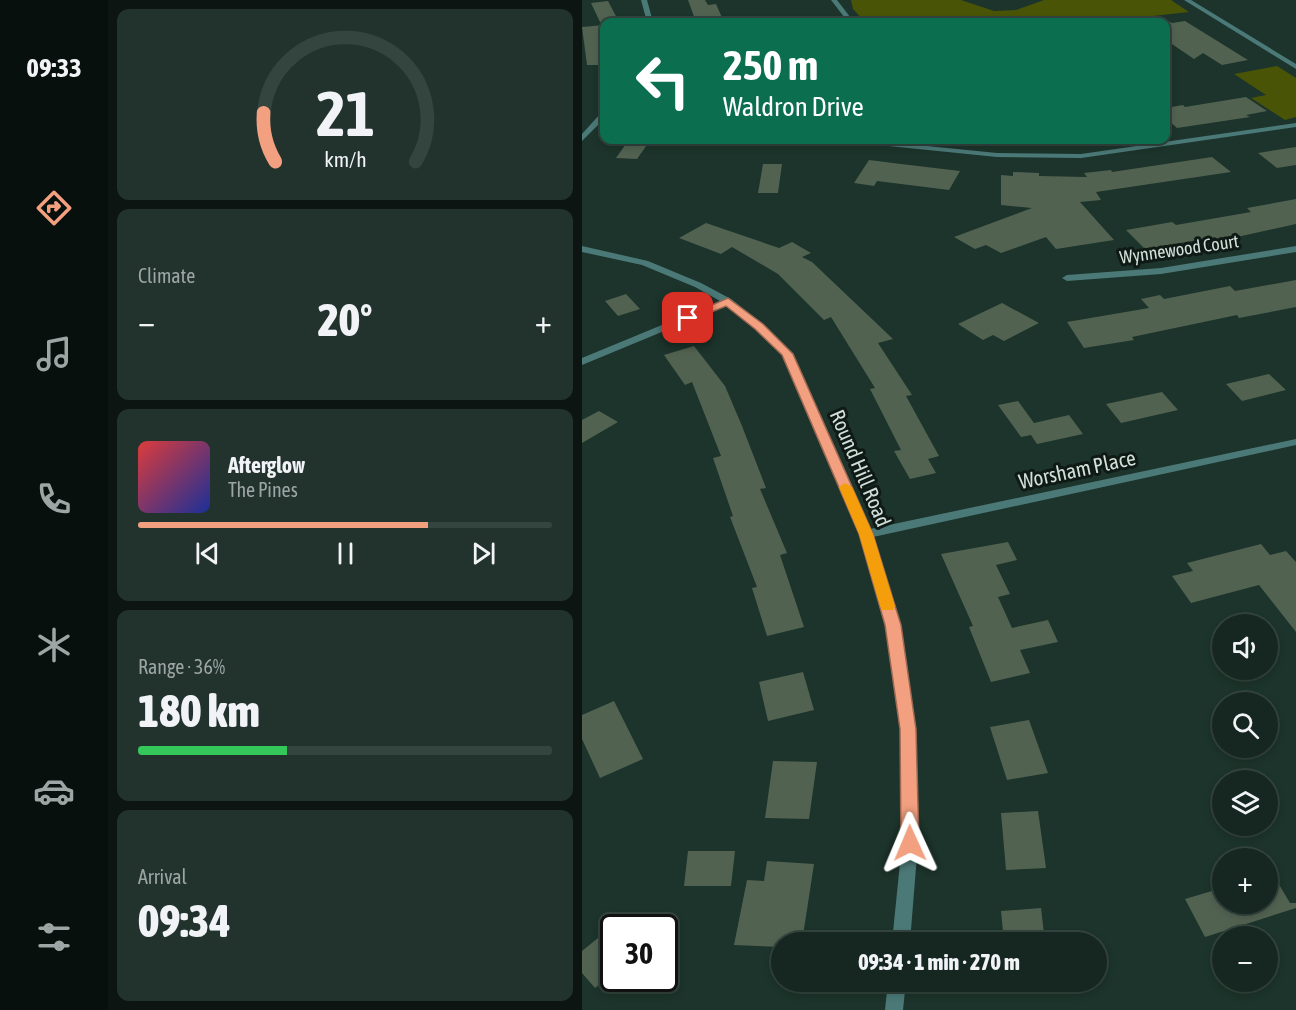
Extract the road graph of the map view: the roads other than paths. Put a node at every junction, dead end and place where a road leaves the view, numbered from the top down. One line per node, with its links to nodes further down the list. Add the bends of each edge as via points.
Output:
1 (644, 0): 4 (street)
2 (834, 0): 5 (street)
3 (1187, 0): 6 (street)
4 (649, 18)
5 (848, 18)
6 (1296, 67)
7 (600, 123): 9 (street)
8 (1296, 125): 10 (street)
9 (582, 139)
10 (1170, 143)
11 (899, 144): 12 (street, via 998,155 1082,156)
12 (1165, 144)
13 (582, 249): 16 (street, Round Hill Road, via 645,263)
14 (1296, 249): 15 (street, Wynnewood Court, via 1161,271)
15 (1067, 278)
16 (728, 301): 17 (street); 19 (street, Round Hill Road, via 787,354)
17 (582, 362)
18 (1296, 442): 19 (street, Worsham Place)
19 (866, 534): 20 (street, Round Hill Road, via 893,625 908,729 910,843)
20 (902, 932)
21 (896, 992): 22 (street)
22 (894, 1010)

